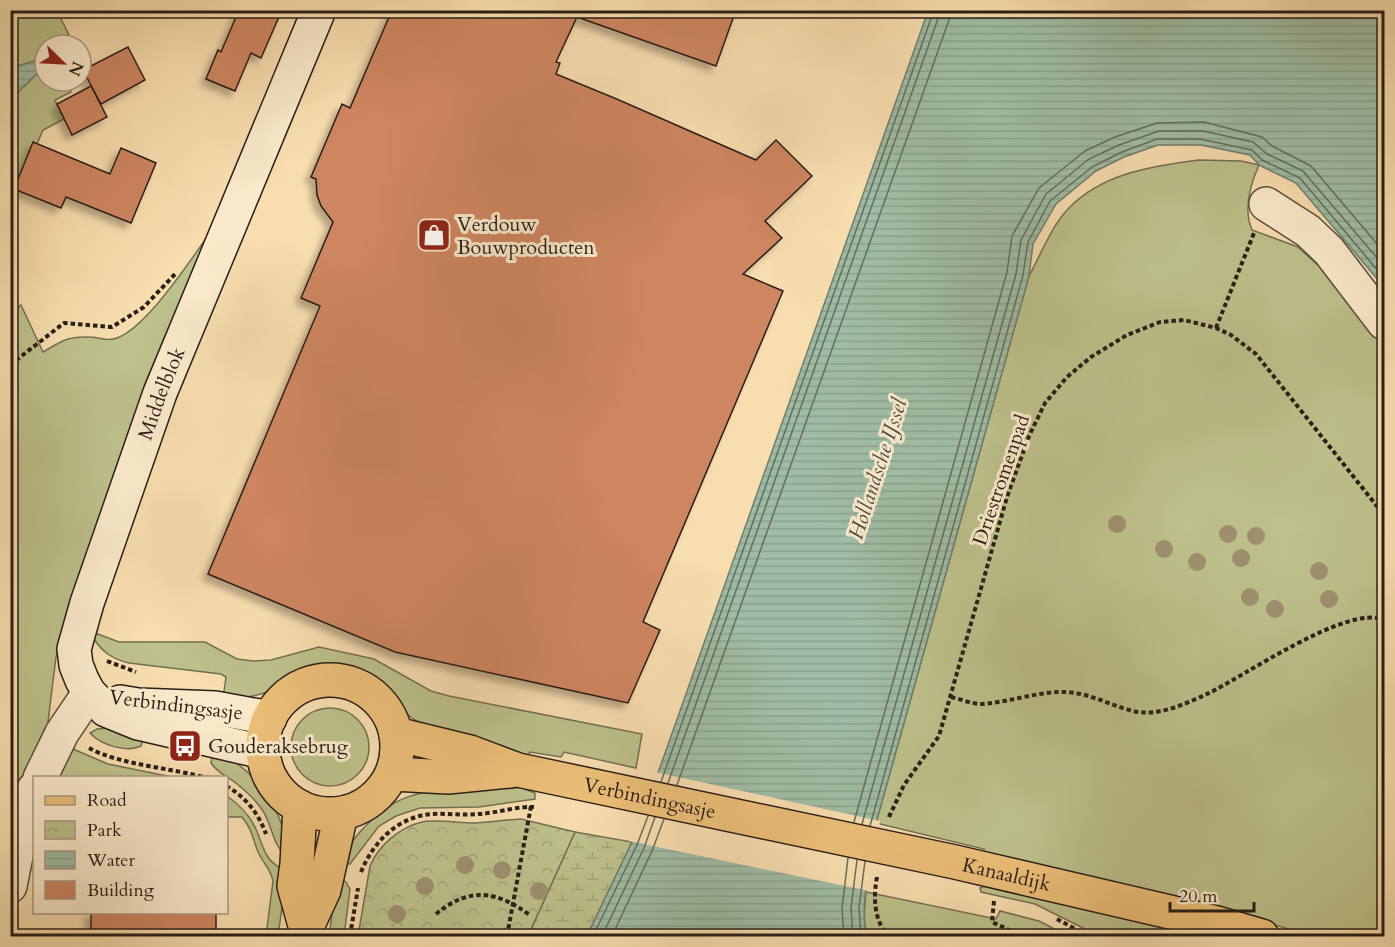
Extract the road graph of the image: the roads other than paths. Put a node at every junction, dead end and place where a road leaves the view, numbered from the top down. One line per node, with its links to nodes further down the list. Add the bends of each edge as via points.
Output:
1 (319, 10): 4 (street, Middelblok, via 160,393 87,603 74,649 76,665)
2 (1266, 204): 3 (street, via 1308,231 1329,251)
3 (1384, 323)
4 (89, 693): 5 (street, Verbindingsasje, via 138,705 215,708); 7 (street, Verbindingsasje, via 106,710 129,720); 10 (street, via 62,733)
5 (270, 718): 6 (main road, via 283,700 301,687 333,680 355,685 374,696 388,713); 7 (main road)
6 (396, 734): 8 (main road, Verbindingsasje, via 470,752); 9 (main road)
7 (263, 752): 12 (main road, via 272,781 283,796)
8 (518, 770): 9 (main road, Verbindingsasje, via 448,777); 14 (main road, Verbindingsasje)
9 (392, 774): 13 (main road, via 371,800)
10 (40, 776)
11 (33, 791): 15 (street, via 25,810)
12 (300, 807): 13 (main road, via 320,814); 16 (main road, via 294,886)
13 (341, 814): 16 (main road, via 324,890)
14 (748, 818): 17 (main road, Kanaaldijk, via 955,862)
15 (10, 886)
16 (305, 933)
17 (1262, 936)

